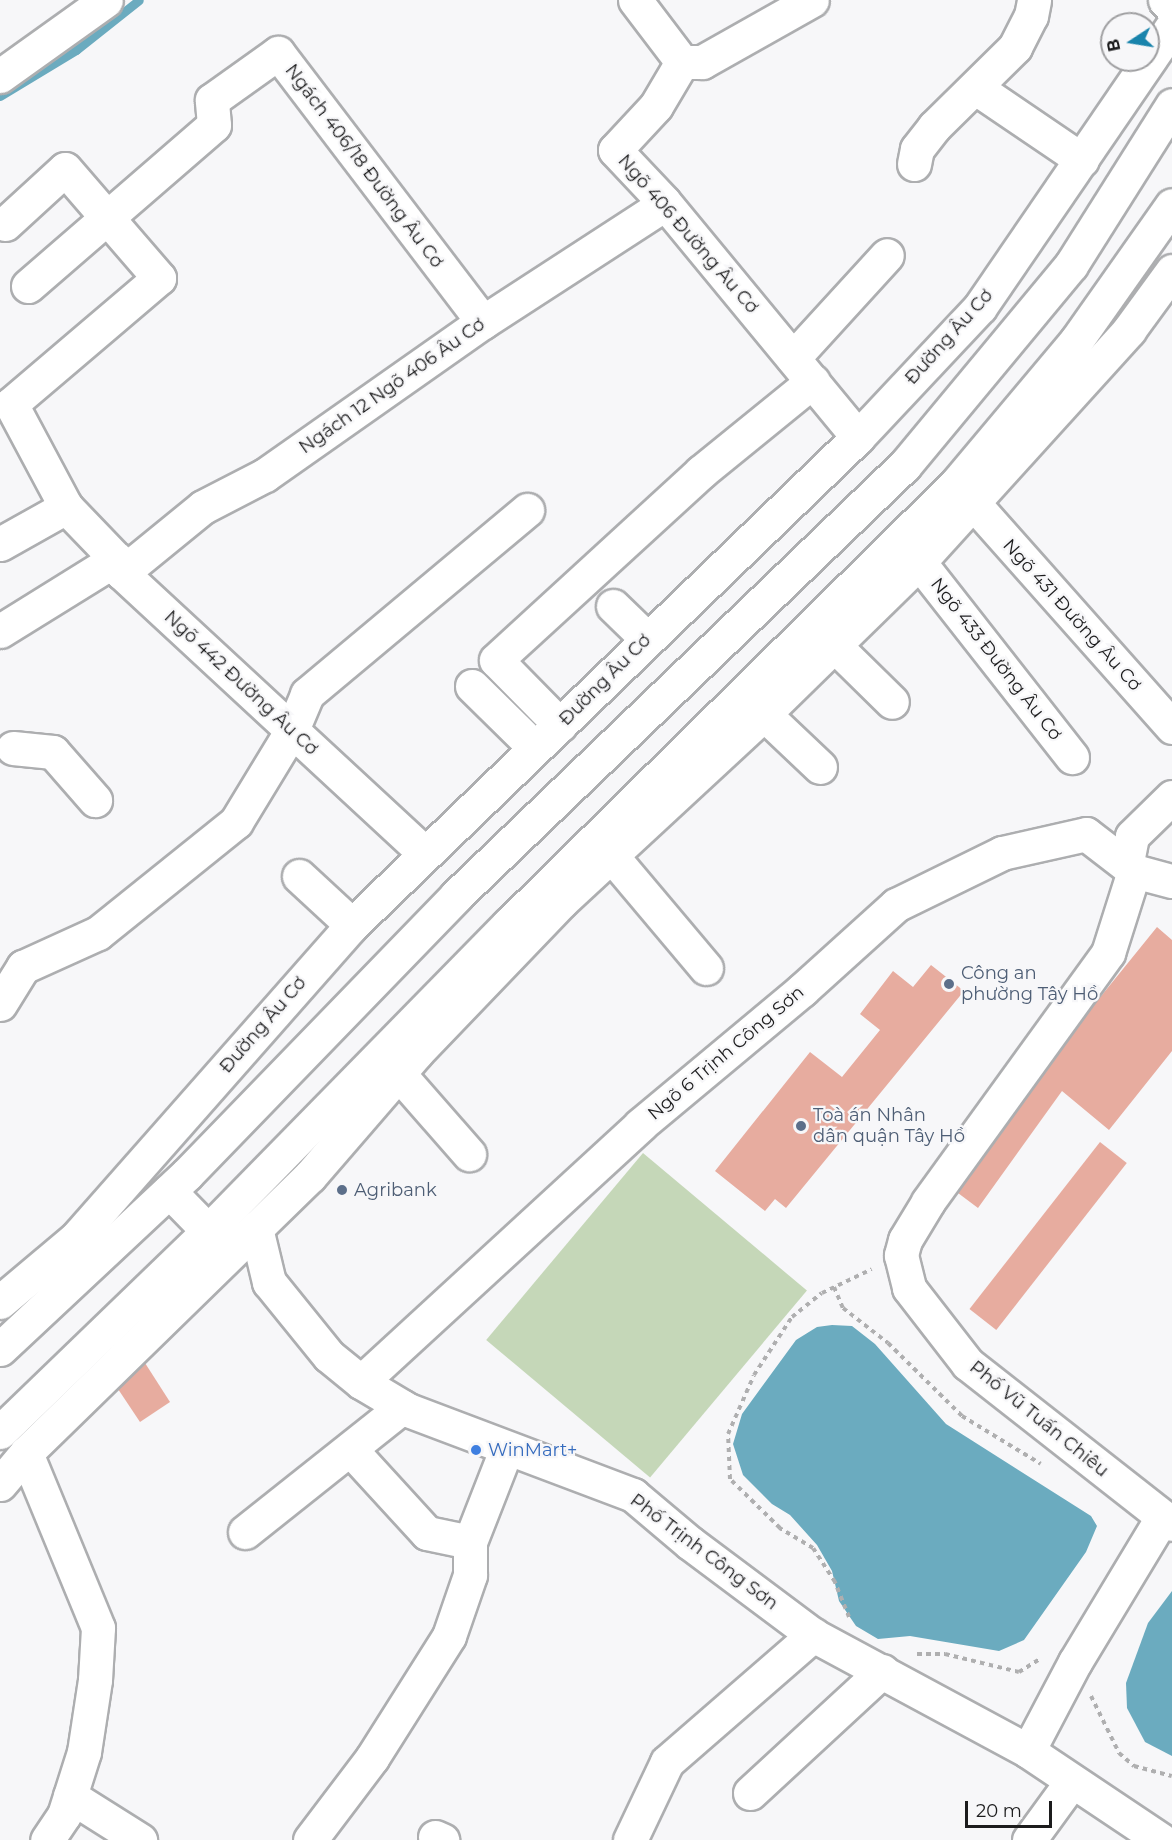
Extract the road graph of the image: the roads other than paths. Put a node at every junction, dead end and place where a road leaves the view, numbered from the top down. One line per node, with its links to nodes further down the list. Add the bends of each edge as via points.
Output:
1 (106, 0): 9 (street)
2 (634, 0): 8 (street)
3 (812, 0): 8 (street, via 702,62)
4 (1034, 0): 10 (street, via 1031,16 1015,47)
5 (1165, 0): 6 (street)
6 (1172, 8)
7 (1172, 27): 12 (street, Đường Âu Cơ)
8 (682, 62): 14 (street, Ngõ 406 Đường Âu Cơ, via 656,106 615,150)
9 (0, 76)
10 (976, 88): 12 (street); 13 (street, via 917,148)
11 (1172, 105): 57 (street, via 1071,265 904,465 456,896)
12 (1082, 160): 23 (street, Đường Âu Cơ, via 980,308)
13 (914, 164)
14 (665, 204): 21 (street, Ngách 12 Ngõ 406 Âu Cơ); 22 (street, Ngõ 406 Đường Âu Cơ)
15 (1172, 205): 24 (street)
16 (105, 216): 17 (street, Ngõ 442 Đường Âu Cơ, via 65,169); 20 (street); 21 (street, Ngách 406/18 Đường Âu Cơ, via 214,125 212,100 278,53); 25 (street, Ngõ 442 Đường Âu Cơ, via 159,278 11,404)
17 (5, 224)
18 (887, 255): 22 (street)
19 (1172, 271): 24 (street, via 1129,330)
20 (28, 286)
21 (483, 322): 29 (street, Ngách 12 Ngõ 406 Âu Cơ, via 265,475 203,507)
22 (803, 370): 23 (street, Ngõ 406 Đường Âu Cơ); 37 (street, via 701,472 496,660)
23 (858, 437): 32 (street, Đường Âu Cơ)
24 (964, 494): 28 (street); 38 (street, Ngõ 431 Đường Âu Cơ); 59 (street, via 508,925)
25 (66, 507): 27 (street); 29 (street, Ngõ 442 Đường Âu Cơ)
26 (527, 510): 39 (street, via 307,694)
27 (0, 544)
28 (919, 562): 33 (street); 42 (street, Ngõ 433 Đường Âu Cơ)
29 (119, 566): 31 (street); 39 (street, Ngõ 442 Đường Âu Cơ)
30 (613, 606): 32 (street)
31 (0, 631)
32 (647, 639): 37 (street, Đường Âu Cơ)
33 (834, 645): 35 (street); 36 (street)
34 (472, 686): 41 (street)
35 (892, 702)
36 (765, 714): 43 (street); 48 (street)
37 (560, 724): 41 (street, Đường Âu Cơ)
38 (1172, 727)
39 (292, 730): 47 (street, Ngõ 442 Đường Âu Cơ); 54 (street, via 236,822 98,933 23,967)
40 (4, 746): 45 (street, via 53,752)
41 (535, 748): 47 (street, Đường Âu Cơ)
42 (1072, 757)
43 (820, 767)
44 (1172, 797): 49 (street, via 1132,836 1127,862)
45 (95, 800)
46 (1172, 853): 49 (street, via 1156,869)
47 (424, 854): 52 (street, Đường Âu Cơ)
48 (610, 854): 53 (street); 55 (street)
49 (1134, 871): 51 (street); 62 (street, Ngõ 6 Trịnh Công Sơn, via 1086,834 1002,853 896,905 802,990 640,1125); 69 (street, Phố Vũ Tuấn Chiêu, via 1108,953 928,1202 905,1240 901,1256 909,1288 968,1364)
50 (299, 876): 52 (street)
51 (1172, 881)
52 (352, 925): 60 (street, Đường Âu Cơ, via 76,1238)
53 (706, 968)
54 (0, 1004)
55 (398, 1073): 56 (street); 58 (street, via 310,1176)
56 (469, 1154)
57 (169, 1191): 59 (street); 61 (street)
58 (256, 1228): 62 (street, Phố Trịnh Công Sơn, via 269,1281 329,1356); 67 (street)
59 (208, 1231): 64 (street)
60 (0, 1302)
61 (0, 1349)
62 (361, 1382): 63 (street, Phố Trịnh Công Sơn)
63 (402, 1407): 65 (street); 66 (street, Phố Trịnh Công Sơn)
64 (0, 1431)
65 (350, 1449): 70 (street); 71 (street, via 427,1533)
66 (506, 1450): 71 (street); 72 (street, Phố Trịnh Công Sơn, via 633,1495)
67 (26, 1453): 68 (street); 77 (street, via 98,1628 87,1731)
68 (0, 1484)
69 (1167, 1521): 74 (street, via 1075,1662)
70 (245, 1532)
71 (470, 1542): 80 (street, via 470,1575 449,1636 372,1758)
72 (813, 1635): 73 (street, Phố Trịnh Công Sơn); 81 (street, via 666,1762)
73 (882, 1671): 74 (street, Phố Trịnh Công Sơn); 76 (street)
74 (1028, 1751): 75 (street, Phố Trịnh Công Sơn)
75 (1072, 1781): 82 (street); 83 (street, Phố Trịnh Công Sơn)
76 (750, 1793)
77 (70, 1796): 78 (street, via 64,1815); 79 (street)
78 (47, 1840)
79 (140, 1840)
80 (310, 1840)
81 (630, 1840)
82 (1029, 1840)
83 (1161, 1840)

